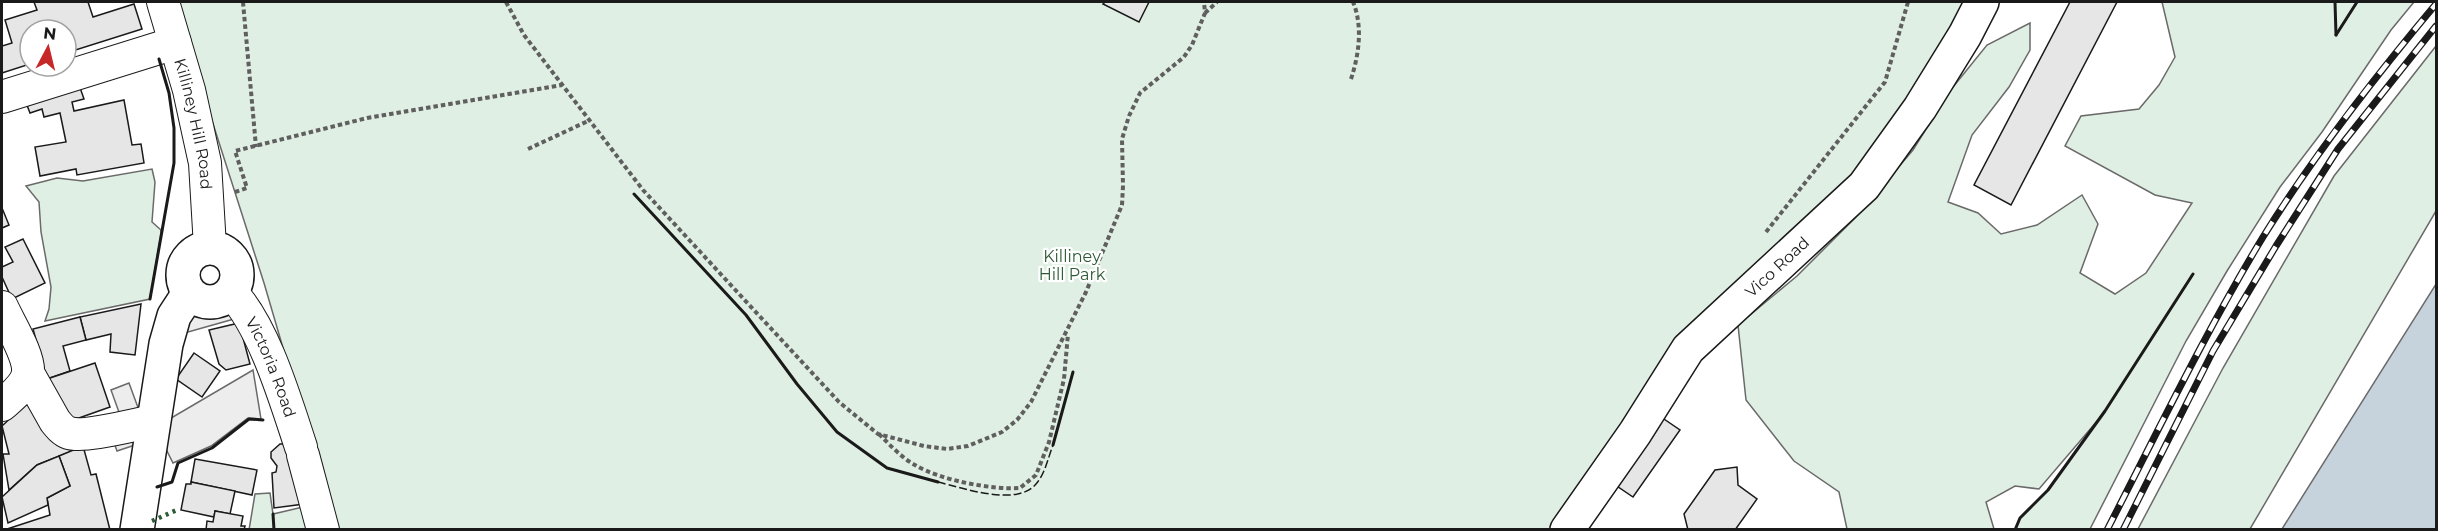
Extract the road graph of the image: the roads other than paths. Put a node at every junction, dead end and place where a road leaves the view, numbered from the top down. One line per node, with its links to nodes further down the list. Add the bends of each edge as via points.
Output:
1 (163, 2): 3 (street, Killiney Hill Road)
2 (1982, 2): 14 (main road, Vico Road, via 1920,108 1864,186 1688,349)
3 (175, 43): 4 (street); 5 (street, Killiney Hill Road, via 206,163)
4 (2, 98)
5 (210, 247): 6 (main road, via 220,249 234,262 237,280); 7 (main road, via 194,252 184,264 183,277)
6 (231, 292): 7 (main road, via 215,302 198,300); 13 (street, Victoria Road, via 243,305 278,381)
7 (189, 293): 11 (main road, via 174,316 166,344)
8 (2, 307): 9 (street)
9 (28, 373): 10 (street, via 21,387); 11 (street, via 55,421 70,433)
10 (2, 405)
11 (154, 421): 12 (main road)
12 (137, 530)
13 (323, 530)
14 (1567, 530)

